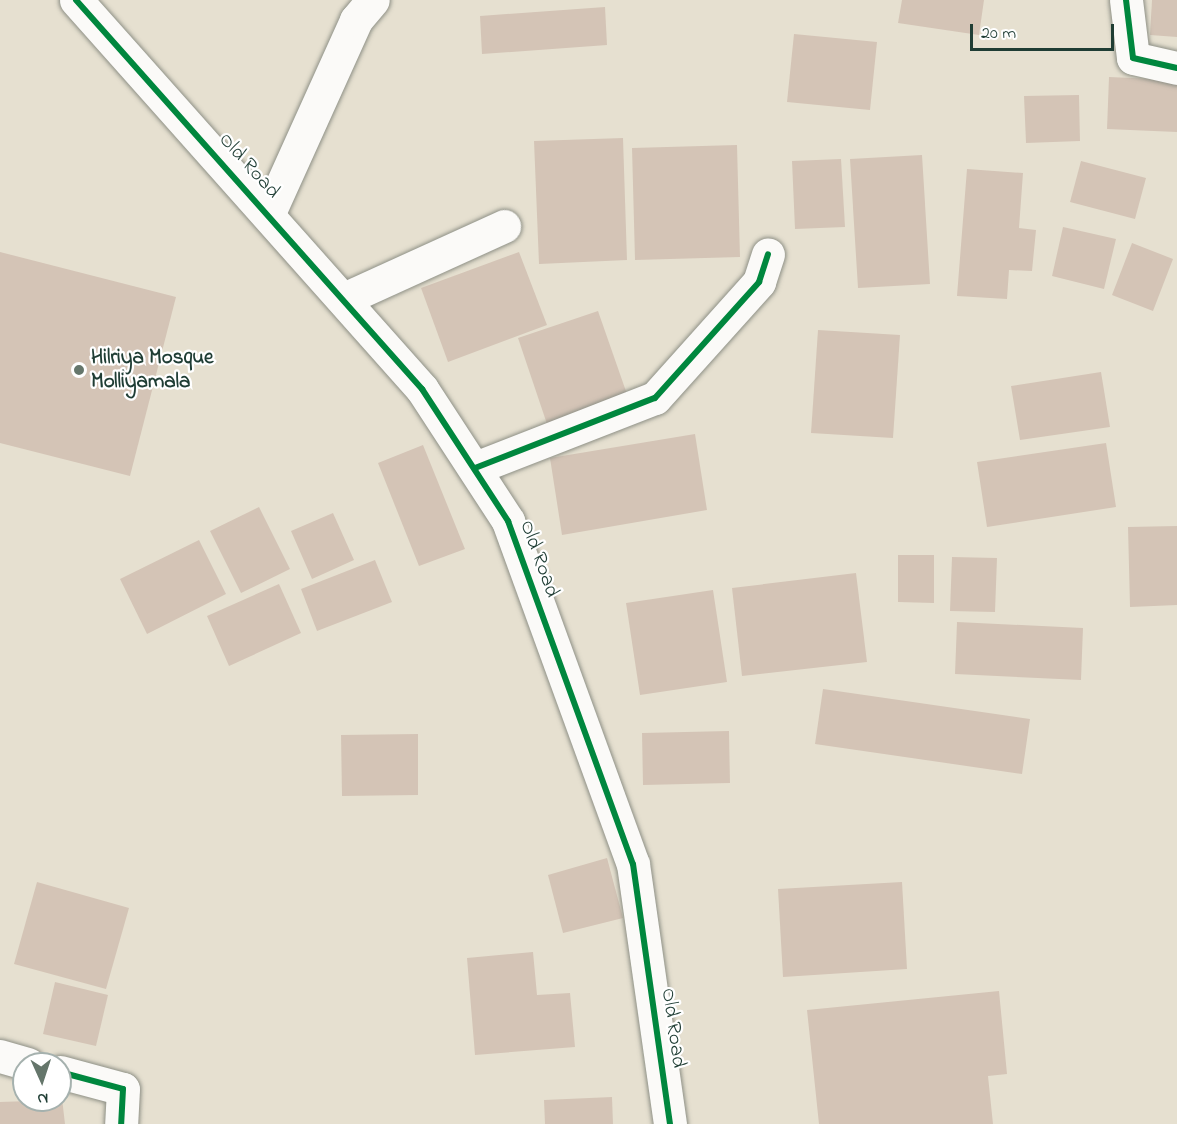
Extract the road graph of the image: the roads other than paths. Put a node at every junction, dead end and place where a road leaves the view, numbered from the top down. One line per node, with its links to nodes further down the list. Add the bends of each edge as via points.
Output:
1 (76, 0): 5 (street, Old Road)
2 (373, 0): 5 (street, via 356,20)
3 (1126, 0): 4 (street, via 1133,58)
4 (1177, 68)
5 (269, 213): 8 (street, Old Road)
6 (504, 226): 8 (street)
7 (768, 254): 9 (street, via 759,282 655,398)
8 (344, 299): 9 (street, Old Road, via 422,389)
9 (475, 468): 12 (street, Old Road, via 508,521 633,864)
10 (72, 1075): 11 (street, via 123,1089)
11 (121, 1124)
12 (670, 1124)

